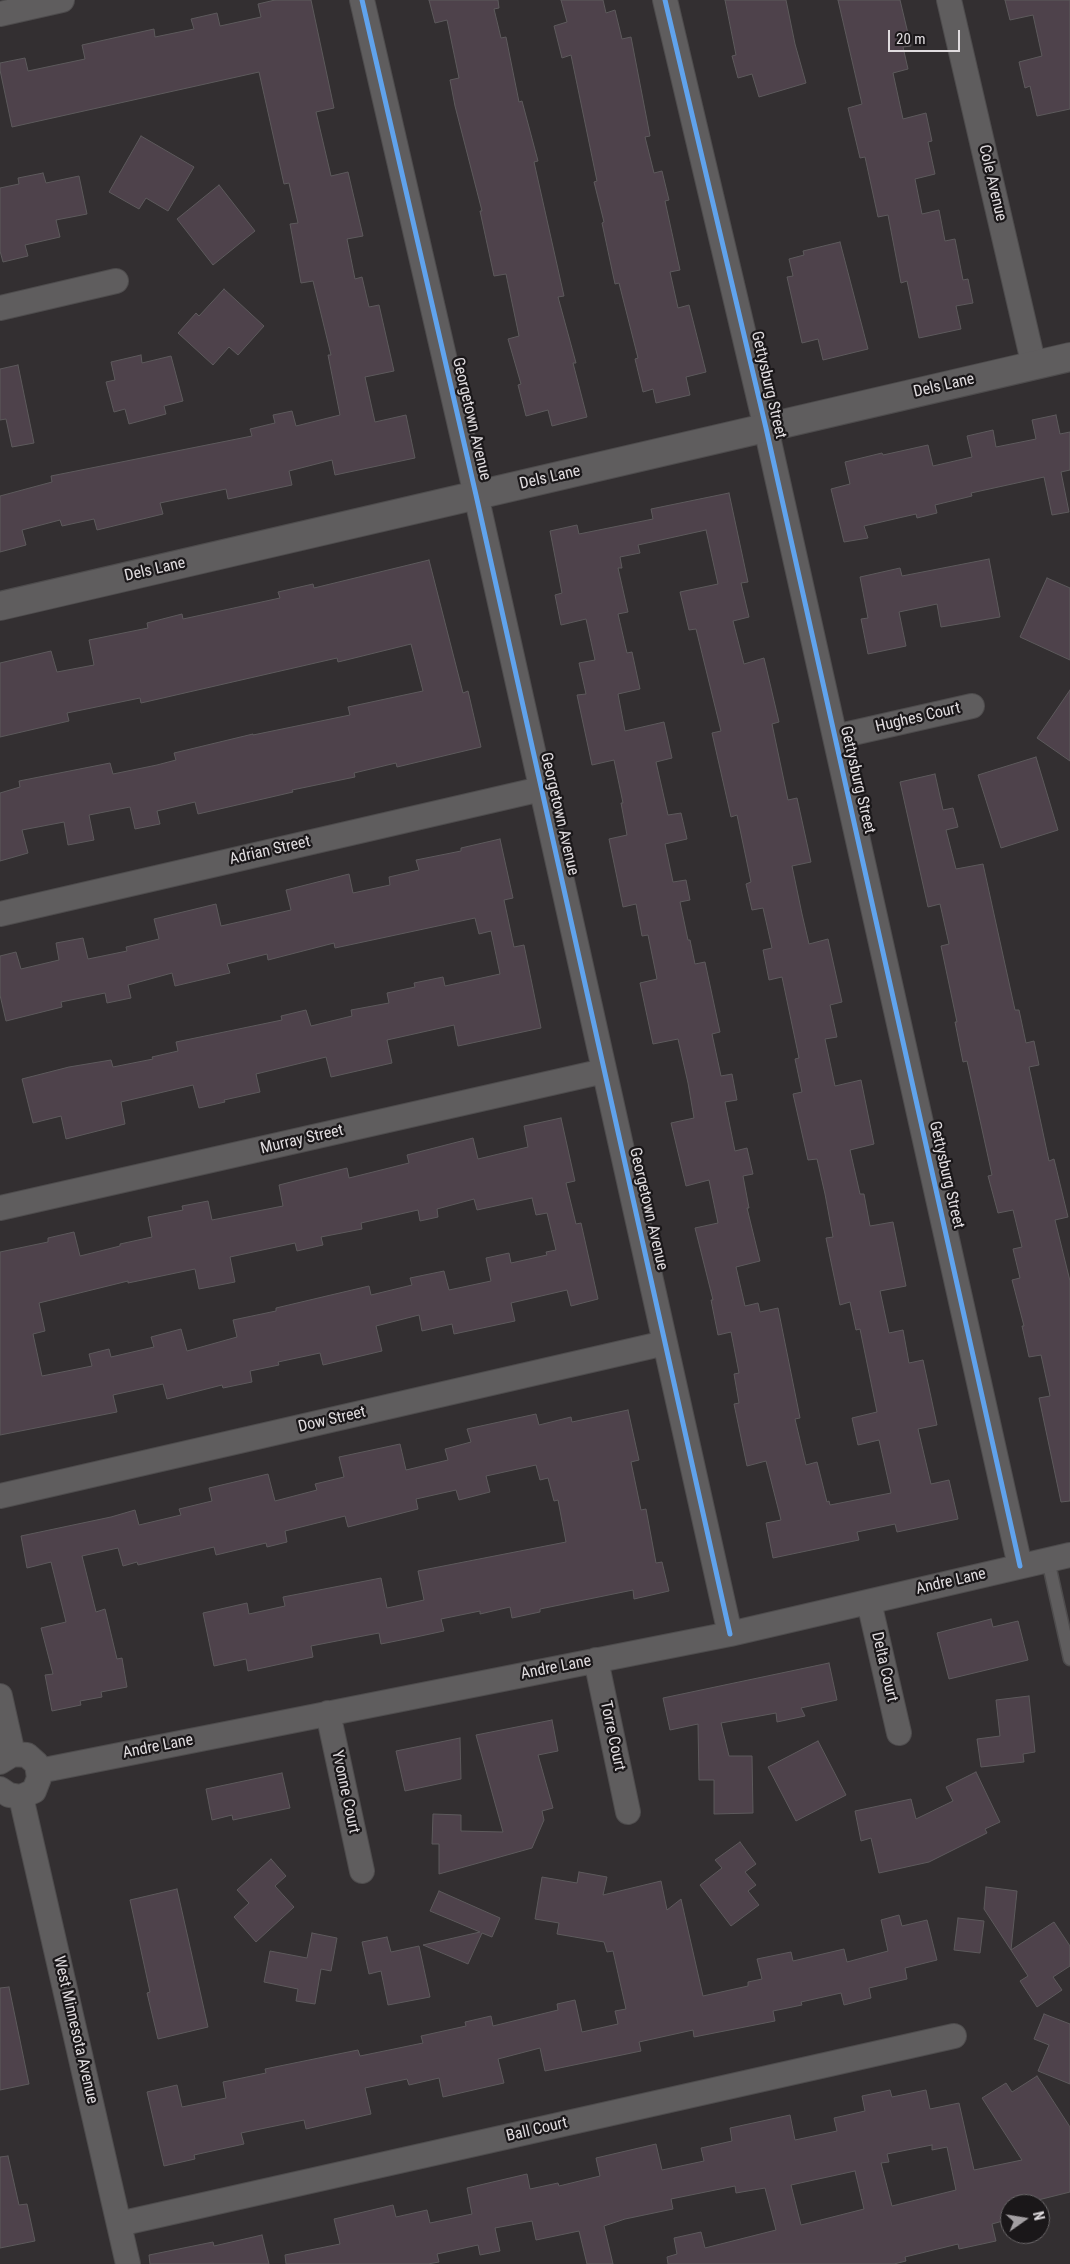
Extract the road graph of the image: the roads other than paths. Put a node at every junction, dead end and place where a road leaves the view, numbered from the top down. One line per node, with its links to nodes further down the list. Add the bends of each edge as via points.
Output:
1 (62, 0): 5 (street)
2 (362, 0): 11 (street, Georgetown Avenue)
3 (665, 0): 10 (street, Gettysburg Street)
4 (949, 0): 9 (street, Cole Avenue)
5 (0, 14)
6 (116, 281): 7 (street)
7 (0, 308)
8 (1070, 357): 9 (street, Dels Lane)
9 (1034, 366): 10 (street, Dels Lane)
10 (766, 428): 11 (street, Dels Lane); 14 (street, Gettysburg Street)
11 (476, 495): 12 (street, Dels Lane); 15 (street, Georgetown Avenue)
12 (0, 606)
13 (972, 706): 14 (street, Hughes Court)
14 (835, 737): 22 (street, Gettysburg Street)
15 (541, 788): 16 (street, Adrian Street); 17 (street, Georgetown Avenue)
16 (0, 914)
17 (604, 1071): 18 (street, Murray Street); 19 (street, Georgetown Avenue)
18 (0, 1208)
19 (665, 1343): 20 (street, Dow Street); 24 (street, Georgetown Avenue)
20 (0, 1496)
21 (1059, 1558): 22 (street, Andre Lane); 25 (lane)
22 (1020, 1566): 23 (street, Andre Lane)
23 (869, 1602): 24 (street, Andre Lane); 29 (street, Delta Court)
24 (730, 1634): 26 (street, Andre Lane)
25 (1069, 1651)
26 (596, 1660): 28 (street, Andre Lane); 33 (street, Torre Court)
27 (0, 1696): 30 (street)
28 (328, 1714): 31 (street, Andre Lane); 34 (street, Yvonne Court)
29 (899, 1733)
30 (6, 1758): 31 (street, via 27,1755)
31 (39, 1771): 32 (street, via 40,1778 34,1791)
32 (11, 1793): 36 (street, West Minnesota Avenue)
33 (628, 1812)
34 (362, 1871)
35 (954, 2036): 36 (street, Ball Court)
36 (119, 2224): 37 (street, West Minnesota Avenue)
37 (128, 2264)

